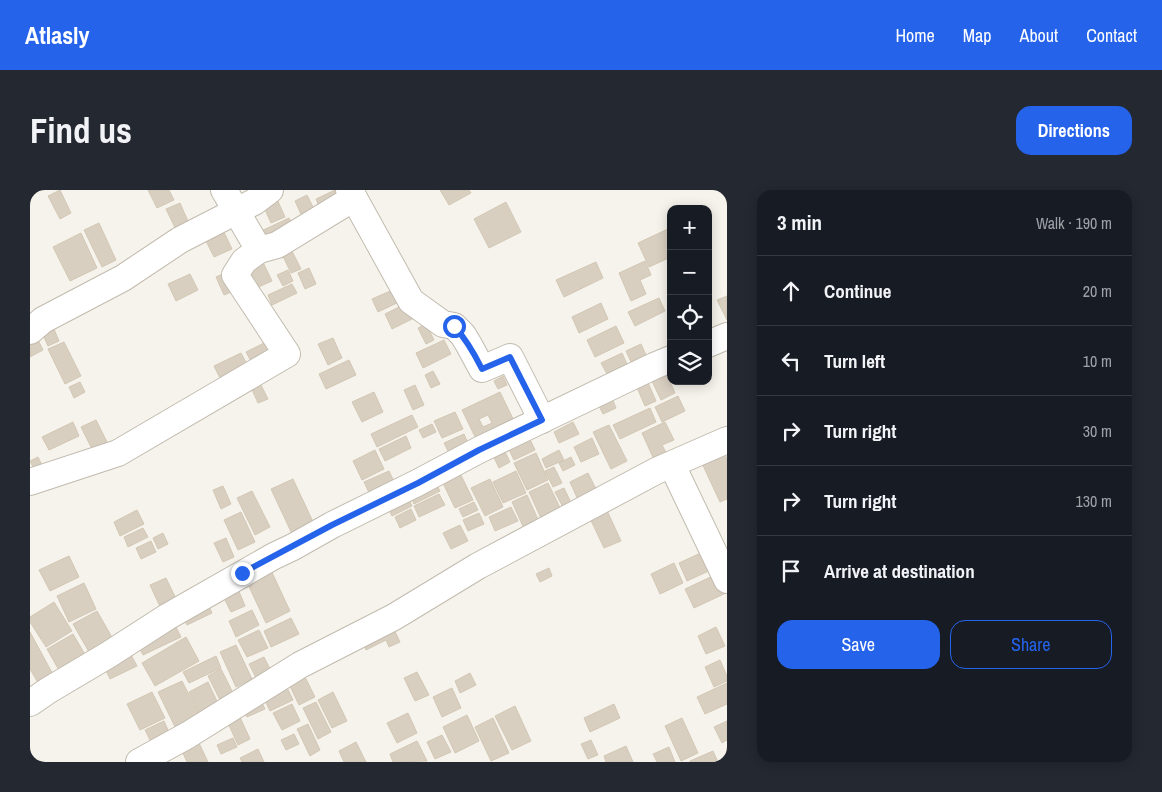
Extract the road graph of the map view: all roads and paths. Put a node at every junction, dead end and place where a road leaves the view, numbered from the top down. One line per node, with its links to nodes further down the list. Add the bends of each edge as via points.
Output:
1 (270, 190): 3 (street, via 254,202)
2 (352, 194): 4 (street, via 277,245); 9 (street, via 411,301 443,324 454,326 482,369 510,357)
3 (231, 200): 4 (street); 5 (street, via 180,240 123,278 43,320)
4 (259, 250): 12 (street, via 244,261 235,275 287,354 118,452)
5 (30, 331)
6 (727, 336): 7 (street)
7 (712, 342)
8 (667, 361): 9 (street)
9 (542, 420): 14 (street, via 250,569)
10 (727, 440): 11 (street)
11 (672, 465): 13 (street); 15 (street, via 478,566 394,617 300,665)
12 (30, 482)
13 (727, 580)
14 (30, 703)
15 (139, 762)

